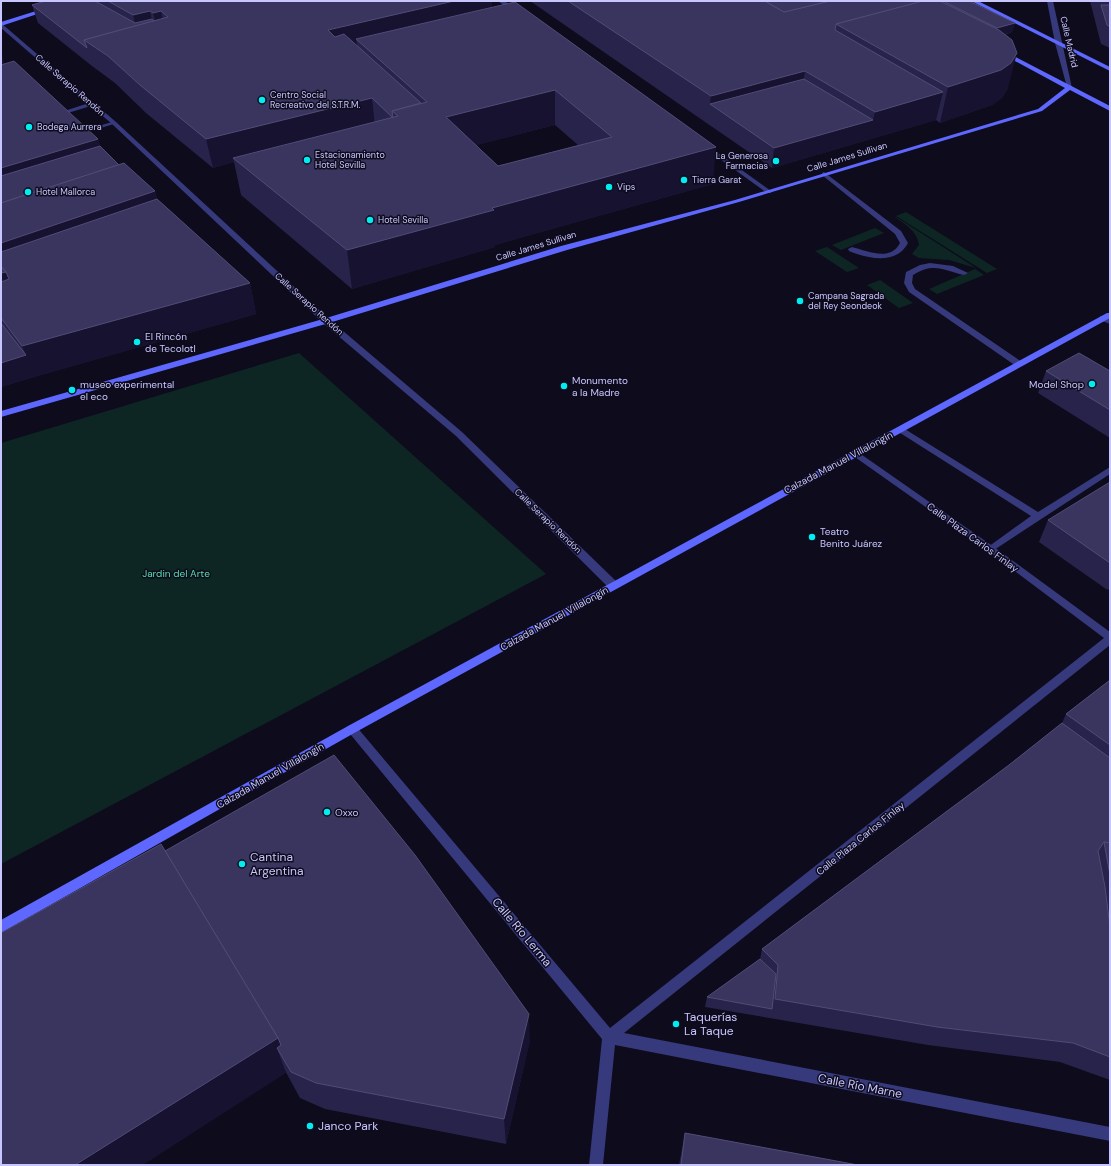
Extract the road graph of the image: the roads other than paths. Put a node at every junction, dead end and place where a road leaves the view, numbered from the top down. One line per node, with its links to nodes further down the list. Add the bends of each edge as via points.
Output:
1 (74, 1): 6 (main road)
2 (501, 1): 5 (street)
3 (974, 1): 7 (main road)
4 (1050, 1): 7 (street, Calle Madrid)
5 (525, 18)
6 (1, 25): 11 (street, Calle Serapio Rendón)
7 (1058, 43): 9 (main road); 10 (street, Calle Madrid)
8 (1001, 52): 10 (main road)
9 (1110, 69)
10 (1070, 87): 12 (main road); 17 (main road, Calle James Sullivan, via 1040,110)
11 (92, 104): 13 (street); 14 (street, Calle Serapio Rendón)
12 (1110, 109)
13 (47, 117)
14 (114, 123): 15 (street); 22 (street, Calle Serapio Rendón)
15 (68, 136)
16 (698, 141): 18 (street)
17 (824, 174): 18 (main road, Calle James Sullivan); 19 (street, via 898,233 904,243 902,248 885,256 871,256)
18 (769, 192): 22 (main road, Calle James Sullivan, via 564,248)
19 (852, 249)
20 (964, 273): 23 (street, via 931,264 909,274 908,283 916,294)
21 (1108, 318): 23 (main road, Calzada Manuel Villalongín)
22 (326, 320): 24 (main road, Calle James Sullivan); 30 (street, Calle Serapio Rendón, via 459,434)
23 (1019, 364): 25 (main road, Calzada Manuel Villalongín)
24 (1, 414)
25 (900, 429): 26 (main road, Calzada Manuel Villalongín); 28 (street)
26 (855, 453): 29 (street, Calle Plaza Carlos Finlay); 30 (main road, Calzada Manuel Villalongín)
27 (1110, 470): 28 (street)
28 (1038, 516): 29 (street)
29 (991, 548): 31 (street, Calle Plaza Carlos Finlay)
30 (613, 585): 32 (main road, Calzada Manuel Villalongín)
31 (1110, 638): 34 (street, Calle Plaza Carlos Finlay)
32 (352, 729): 33 (main road, Calzada Manuel Villalongín); 34 (street, Calle Río Lerma)
33 (1, 927)
34 (609, 1037): 35 (street, Calle Río Marne); 36 (street)
35 (1110, 1134)
36 (596, 1165)

